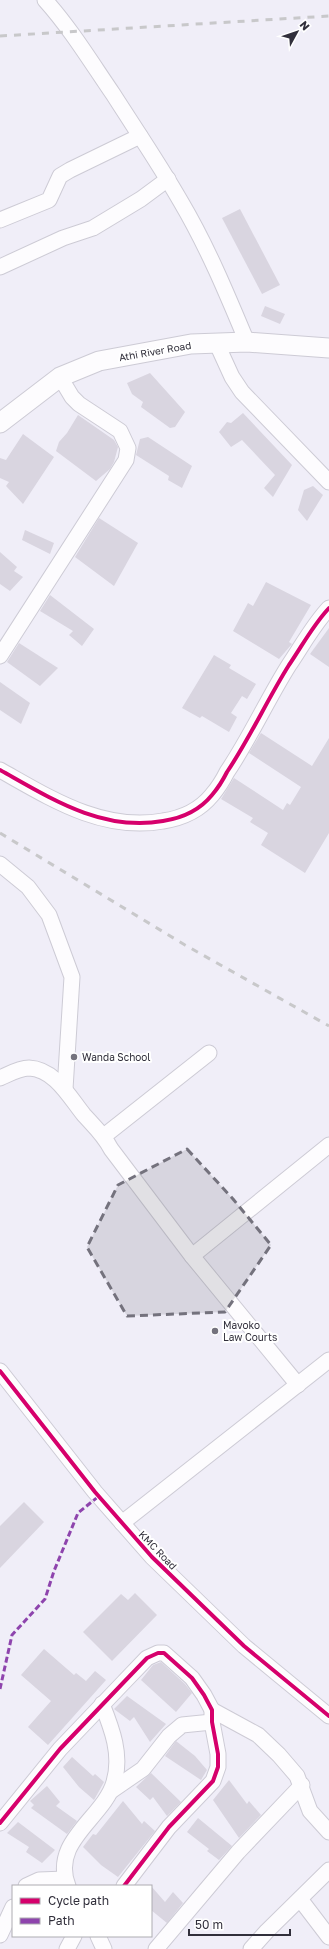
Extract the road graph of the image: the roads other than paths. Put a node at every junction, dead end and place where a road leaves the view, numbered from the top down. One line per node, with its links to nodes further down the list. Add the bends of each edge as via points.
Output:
1 (45, 0): 2 (street, via 63,22)
2 (140, 136): 3 (street); 4 (street, via 60,176 49,200)
3 (168, 179): 5 (street, via 93,228 63,238); 7 (street, via 219,275)
4 (0, 220)
5 (0, 267)
6 (216, 342): 7 (main road, Athi River Road); 9 (main road, Athi River Road, via 165,347 99,361); 11 (street, via 242,392)
7 (247, 342): 8 (main road, Athi River Road)
8 (329, 348)
9 (60, 377): 10 (main road, Athi River Road); 13 (street, via 79,404 120,431 128,448 126,460)
10 (0, 424)
11 (329, 482)
12 (329, 608): 14 (street, via 278,682 236,760 213,794 200,808 190,814 156,823 108,821 72,808)
13 (0, 656)
14 (0, 770)
15 (0, 864): 18 (street, via 28,887 49,915 72,977)
16 (208, 1053): 19 (street)
17 (0, 1078): 18 (street, via 30,1068 44,1073)
18 (65, 1089): 19 (street)
19 (104, 1136): 21 (street, via 111,1149)
20 (329, 1145): 21 (street)
21 (192, 1256): 24 (street)
22 (329, 1360): 24 (street)
23 (0, 1371): 25 (street, KMC Road)
24 (298, 1385): 25 (street)
25 (122, 1523): 28 (street, KMC Road, via 152,1557 244,1646)
26 (102, 1704): 27 (street, via 147,1658 158,1653 170,1657 192,1678 204,1695); 30 (street, via 115,1739 117,1753 115,1781); 31 (street, via 60,1748)
27 (212, 1716): 29 (street, via 258,1735 288,1765); 30 (street, via 182,1724 143,1769); 36 (street, via 218,1754 218,1768 213,1781 169,1826)
28 (329, 1716)
29 (302, 1785): 32 (street, via 310,1811); 45 (street, via 238,1852)
30 (111, 1791): 34 (street, via 69,1848)
31 (0, 1823)
32 (329, 1832)
33 (329, 1870): 37 (street)
34 (67, 1882): 35 (street, via 39,1880)
35 (28, 1885)
36 (125, 1885)
37 (300, 1899): 42 (street); 46 (street, via 266,1930)
38 (12, 1909): 39 (street)
39 (0, 1935)
40 (73, 1937): 43 (street)
41 (98, 1937): 44 (street)
42 (329, 1937)
43 (67, 1949)
44 (104, 1949)
45 (156, 1949)
46 (251, 1949)

